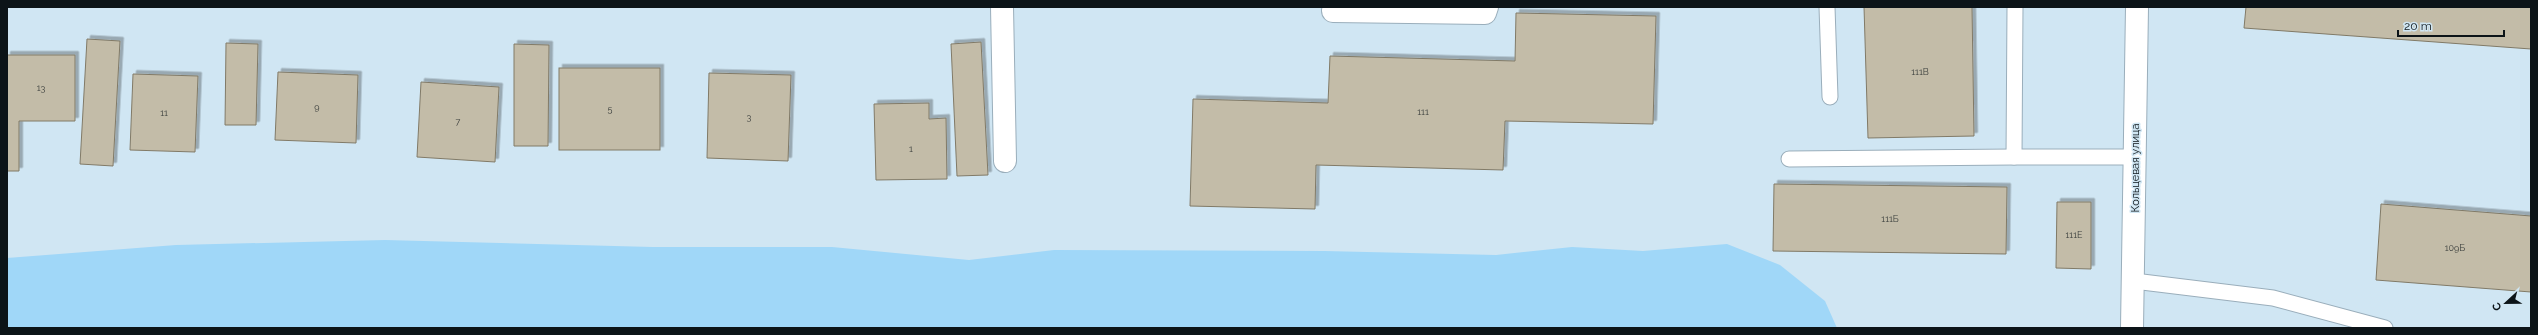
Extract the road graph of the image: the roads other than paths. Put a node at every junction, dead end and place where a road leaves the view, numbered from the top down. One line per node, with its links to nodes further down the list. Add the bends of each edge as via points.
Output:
1 (1002, 7): 11 (main road)
2 (1487, 7): 6 (main road, via 1485,13)
3 (1827, 7): 7 (lane)
4 (2015, 7): 8 (lane)
5 (2137, 7): 9 (main road, Кольцевая улица)
6 (1333, 11)
7 (1830, 96)
8 (2014, 157): 9 (lane); 10 (lane)
9 (2135, 157): 12 (main road, Кольцевая улица)
10 (1789, 159)
11 (1005, 161)
12 (2134, 281): 13 (main road, Кольцевая улица); 14 (lane, via 2273,298)
13 (2132, 328)
14 (2385, 328)

